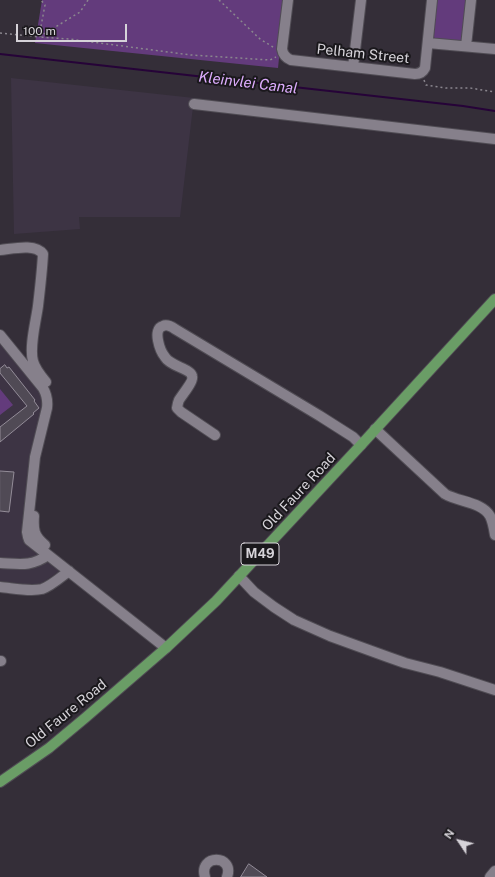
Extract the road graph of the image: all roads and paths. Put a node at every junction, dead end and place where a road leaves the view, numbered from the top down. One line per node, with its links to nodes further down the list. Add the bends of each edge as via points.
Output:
1 (41, 0): 9 (path, via 45,5)
2 (88, 0): 9 (path, via 80,12)
3 (219, 0): 13 (path, via 260,39)
4 (288, 0): 13 (street, via 282,49)
5 (361, 0): 14 (street)
6 (432, 0): 10 (street)
7 (471, 0): 11 (street)
8 (0, 33): 9 (path)
9 (39, 37): 13 (path, via 191,55 270,60)
10 (428, 43): 11 (street); 15 (street)
11 (466, 46): 12 (street)
12 (495, 49)
13 (288, 57): 14 (street, Pelham Street)
14 (353, 67): 15 (street, Pelham Street, via 414,74)
15 (423, 69): 16 (path, via 426,85)
16 (495, 92)
17 (194, 104): 18 (street)
18 (495, 139)
19 (0, 250): 28 (street, via 33,248 43,254 32,356 52,392 54,404 40,466 33,525 36,537 62,558)
20 (495, 299): 22 (main road, Old Faure Road / M49)
21 (0, 335): 26 (street, via 43,388 47,397 48,408 35,457 27,532 29,540)
22 (376, 429): 24 (main road, Old Faure Road / M49); 25 (street, via 446,494 482,507 490,516)
23 (215, 435): 24 (street, via 177,408 193,377 187,370 172,364 164,356 158,343 158,332 163,326 175,329 307,408 353,437)
24 (361, 445): 29 (main road, Old Faure Road / M49)
25 (495, 535)
26 (48, 555): 27 (street, via 30,564); 28 (street)
27 (0, 563)
28 (69, 571): 30 (street, via 41,589); 31 (street)
29 (239, 576): 31 (main road, Old Faure Road / M49); 32 (street, via 254,592 294,620 388,658)
30 (0, 587)
31 (166, 648): 33 (main road, Old Faure Road / M49, via 49,748)
32 (495, 690)
33 (0, 782)
34 (495, 871): 37 (street)
35 (205, 877): 36 (street, via 206,864 216,859 227,866)
36 (227, 877)
37 (490, 877)

